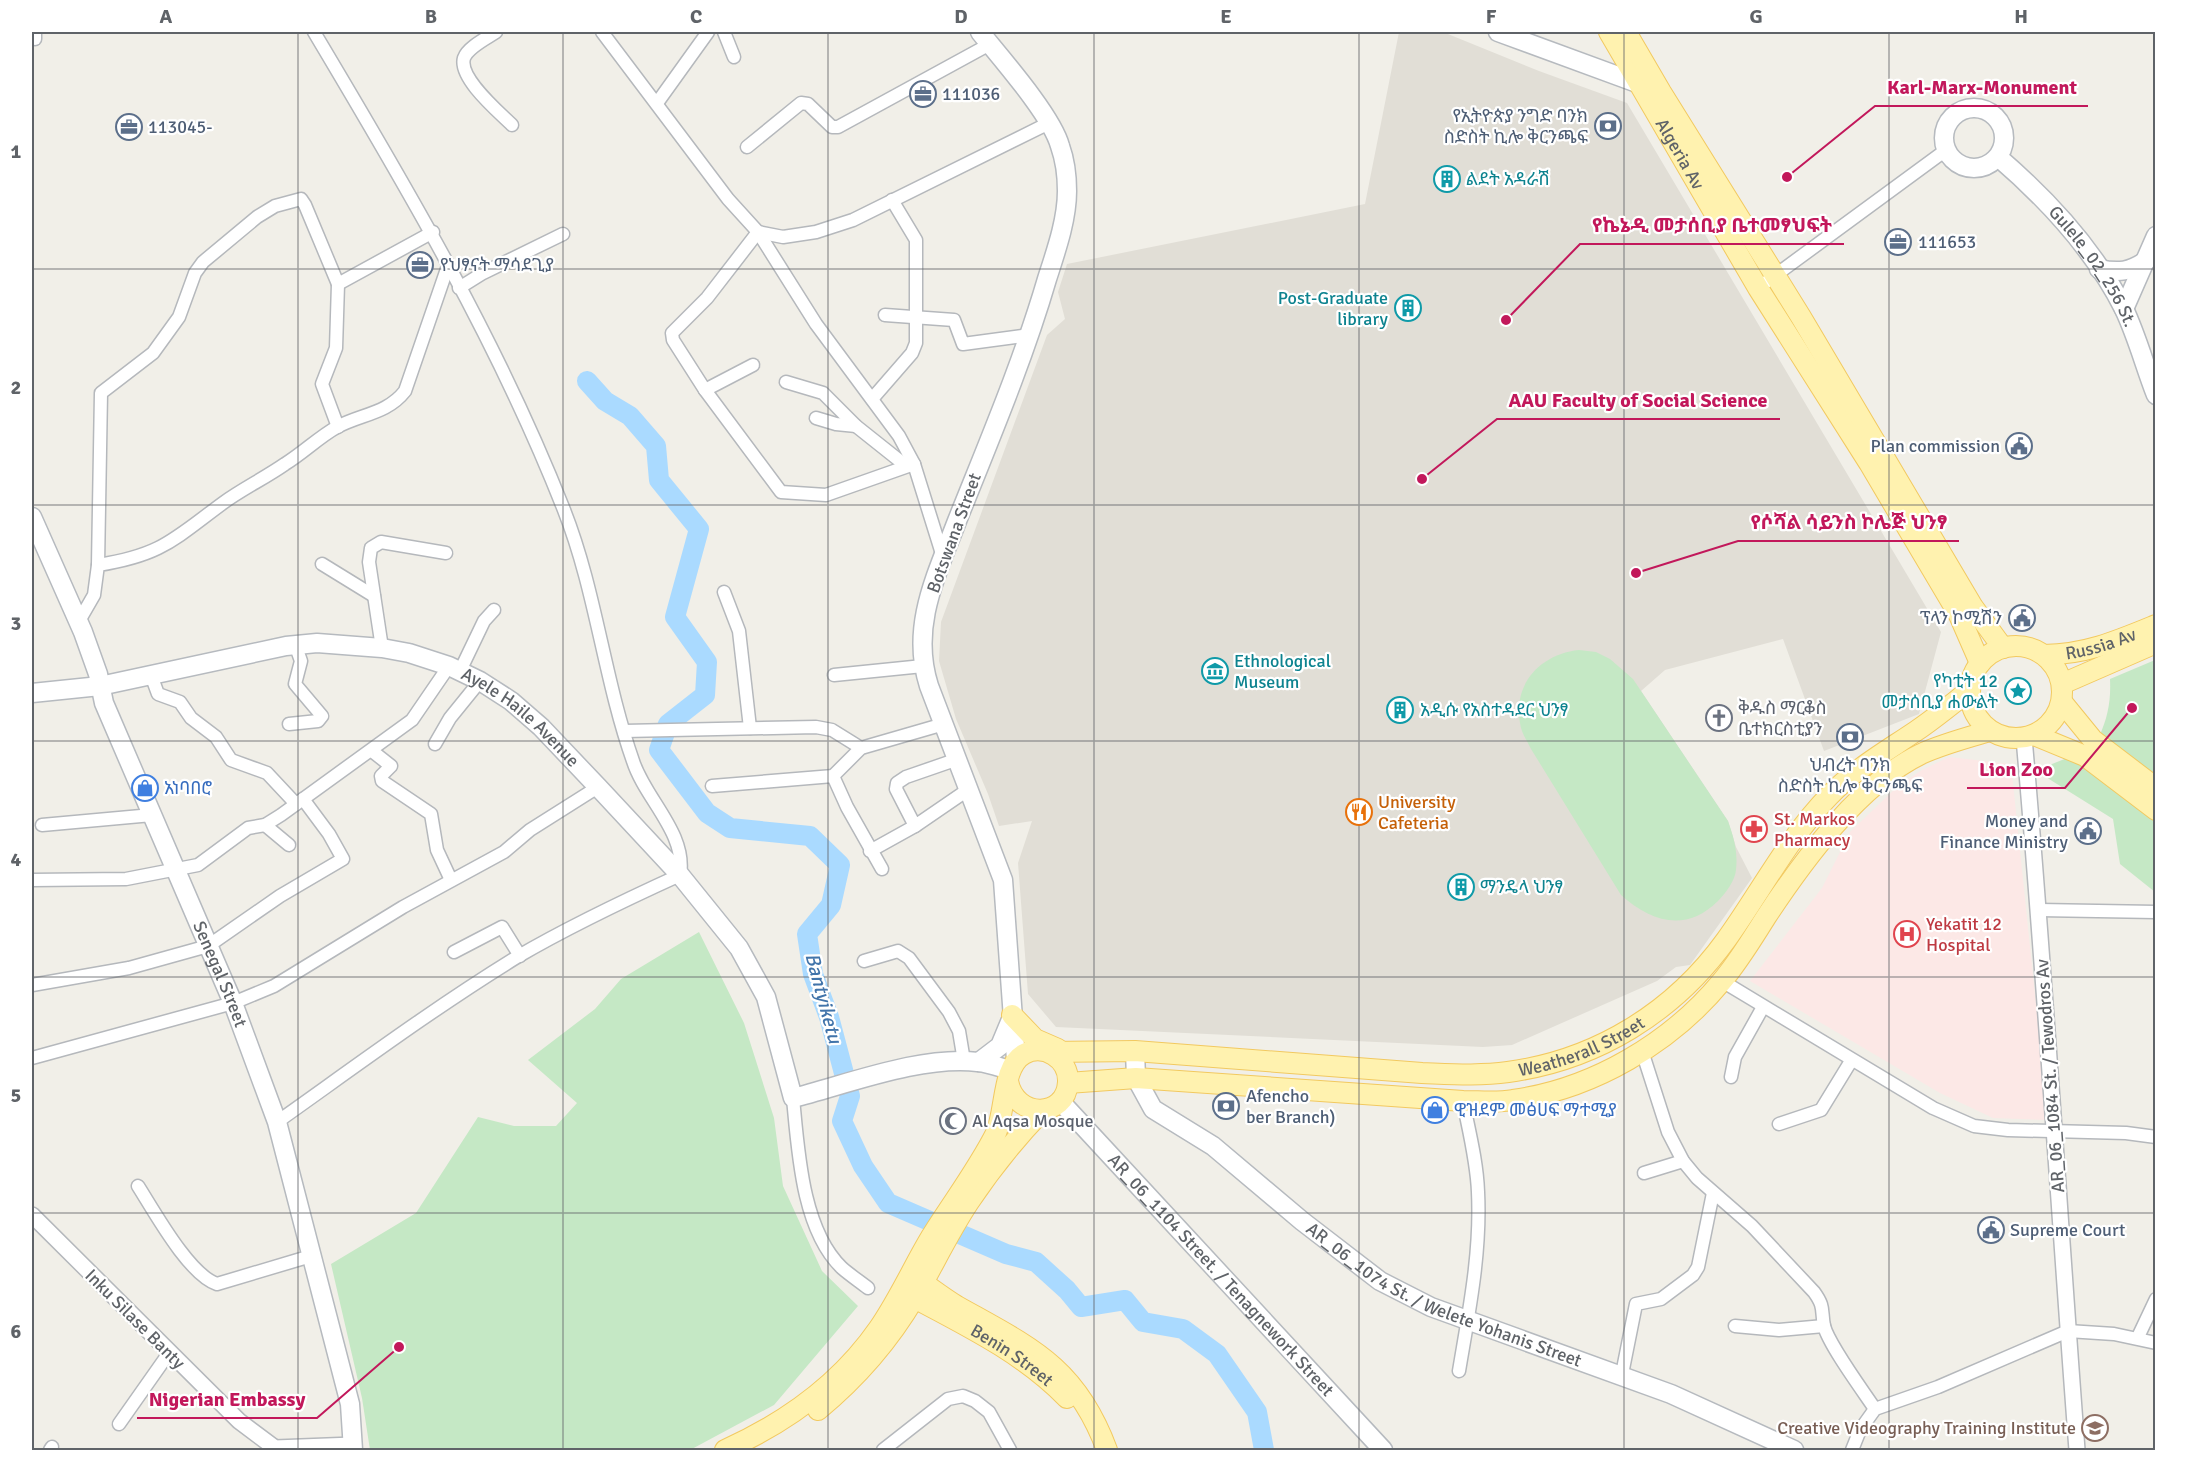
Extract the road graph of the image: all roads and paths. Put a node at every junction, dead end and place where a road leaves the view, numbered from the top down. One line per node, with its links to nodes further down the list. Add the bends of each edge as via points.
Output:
1 (314, 32): 20 (street)
2 (496, 32): 15 (street, via 469,52 464,68 469,81)
3 (602, 32): 13 (street)
4 (708, 32): 13 (street)
5 (724, 32): 10 (street)
6 (1498, 32): 11 (main road)
7 (1609, 32): 11 (main road, Algeria Av)
8 (1626, 32): 12 (main road, Algeria Av)
9 (985, 38): 14 (main road, Botswana Street); 16 (street, via 838,127 832,128 808,104 801,103)
10 (734, 57)
11 (1637, 84): 12 (main road); 30 (main road, Algeria Av)
12 (1661, 92): 27 (main road, Algeria Av)
13 (657, 103): 21 (street, via 728,199)
14 (1049, 123): 19 (street); 34 (main road, Botswana Street, via 1060,143 1067,192 1059,238)
15 (512, 125)
16 (747, 147)
17 (1946, 150): 18 (main road, via 1964,167 1976,169); 18 (main road, via 1947,123 1968,107 1983,108 1996,116 2004,129 2005,144); 27 (street)
18 (1998, 157): 26 (main road, Gulele_02_256 St., via 2059,213)
19 (892, 200): 21 (street, via 853,220 816,232 783,237); 33 (street, via 916,240)
20 (433, 232): 25 (street); 28 (street)
21 (758, 232): 37 (street, via 707,298 672,333); 39 (street, via 816,324)
22 (562, 234): 29 (street)
23 (2156, 236): 24 (main road)
24 (2147, 260): 26 (main road, via 2122,272); 31 (main road)
25 (448, 266): 29 (street); 42 (street, via 405,391 385,409)
26 (2098, 269): 31 (main road, Gulele_02_256 St.)
27 (1776, 276): 30 (street); 45 (main road, Algeria Av)
28 (338, 284): 42 (street, via 336,348 322,384); 48 (street, via 301,199 275,206 256,217 204,262 195,273 179,317 153,352 101,393)
29 (459, 288): 73 (street, via 522,411 564,510 584,571)
30 (1758, 288): 45 (main road, Algeria Av)
31 (2124, 309): 38 (main road, Gulele_02_256 St.)
32 (885, 315): 33 (street)
33 (917, 319): 34 (street, via 954,320 963,344); 39 (street, via 912,353)
34 (1030, 335): 47 (main road, Botswana Street)
35 (753, 365): 37 (street)
36 (786, 382): 41 (street, via 823,393)
37 (705, 390): 43 (street, via 781,492 826,495)
38 (2156, 395)
39 (872, 399): 43 (street, via 899,436)
40 (816, 418): 41 (street)
41 (856, 426): 43 (street)
42 (338, 427): 48 (street, via 225,501 177,540 141,557)
43 (910, 465): 47 (street)
44 (32, 517): 53 (main road, Senegal Street)
45 (1923, 538): 58 (main road); 60 (main road)
46 (446, 553): 51 (street, via 375,543 369,555)
47 (943, 558): 61 (main road, Botswana Street, via 922,626)
48 (98, 564): 53 (street, via 94,595)
49 (322, 564): 51 (street)
50 (724, 592): 72 (street, via 739,631)
51 (374, 596): 57 (street)
52 (494, 610): 62 (street)
53 (79, 621): 66 (main road, Senegal Street)
54 (2156, 625): 59 (main road, Russia Av, via 2094,650)
55 (2156, 643): 69 (main road, Russia Av)
56 (295, 644): 57 (main road, Ayele Haile Avenue); 63 (main road, Ayele Haile Avenue); 70 (street, via 301,661 296,684 322,716 318,721)
57 (382, 648): 62 (main road, Ayele Haile Avenue, via 409,652)
58 (2002, 648): 59 (main road, via 2024,646); 60 (main road)
59 (2044, 655): 69 (main road, via 2056,668)
60 (1980, 663): 67 (main road)
61 (923, 666): 64 (street); 71 (main road, Botswana Street)
62 (455, 668): 65 (main road, Ayele Haile Avenue); 78 (street, via 415,717)
63 (151, 675): 66 (main road, Ayele Haile Avenue); 86 (street, via 158,694 183,704 191,718 216,737 227,756 267,774)
64 (834, 675)
65 (480, 681): 76 (street); 82 (main road, Ayele Haile Avenue, via 541,727)
66 (100, 686): 68 (main road, Ayele Haile Avenue); 89 (main road, Senegal Street)
67 (1970, 690): 74 (main road, via 1975,713); 85 (main road, Weatherall Street, via 1852,774)
68 (32, 693)
69 (2062, 693): 75 (main road, via 2056,716 2047,728); 83 (main road, via 2093,740)
70 (289, 724)
71 (944, 724): 77 (street); 79 (main road, Botswana Street)
72 (750, 728): 73 (street); 77 (street, via 816,727 832,730)
73 (624, 731): 97 (street, via 633,764 677,844 682,861)
74 (1990, 731): 75 (main road, via 2006,738); 88 (main road, via 1919,755)
75 (2029, 737): 87 (main road, via 2085,756); 100 (street, AR_06_1084 St. / Tewodros Av)
76 (435, 744)
77 (861, 748): 80 (street)
78 (372, 751): 86 (street); 99 (street, via 391,766 382,781 433,818 437,850)
79 (958, 759): 84 (main road, Botswana Street); 92 (street, via 897,783 896,789)
80 (833, 776): 81 (street); 94 (street)
81 (712, 786)
82 (598, 787): 97 (main road, Ayele Haile Avenue); 99 (street, via 537,825 504,852)
83 (2156, 788)
84 (969, 789): 92 (street); 110 (main road, Botswana Street, via 1003,880)
85 (1827, 797): 88 (main road); 111 (main road, Weatherall Street, via 1699,975 1656,1013 1587,1051 1554,1063 1508,1072 1466,1074)
86 (299, 802): 91 (street); 102 (street, via 329,834 343,859 280,896)
87 (2156, 810)
88 (1844, 814): 106 (main road)
89 (152, 815): 90 (street); 96 (main road, Senegal Street)
90 (42, 825)
91 (265, 825): 93 (street); 96 (street, via 248,828 198,865)
92 (915, 826): 94 (street)
93 (288, 845)
94 (870, 850): 95 (street)
95 (882, 869)
96 (176, 870): 98 (street, via 126,879); 102 (main road, Senegal Street)
97 (680, 875): 104 (street, via 603,910); 120 (main road, Ayele Haile Avenue, via 739,948 756,977 766,997)
98 (32, 880)
99 (451, 880): 108 (street, via 274,986)
100 (2039, 910): 101 (street); 125 (street, AR_06_1084 St. / Tewodros Av)
101 (2156, 912)
102 (208, 946): 107 (street, via 129,969); 108 (main road, Senegal Street)
103 (454, 952): 104 (street, via 502,927)
104 (520, 956): 123 (street)
105 (864, 961): 116 (street, via 898,951 909,958 954,1021)
106 (1722, 981): 109 (street); 112 (main road, via 1691,1013)
107 (32, 986)
108 (233, 1003): 114 (street); 123 (main road, Senegal Street)
109 (1763, 1007): 115 (street); 118 (street, via 1735,1058)
110 (1012, 1015): 113 (main road, via 1035,1039); 116 (main road, via 1000,1046); 117 (main road, Botswana Street)
111 (1135, 1051): 113 (main road, Weatherall Street); 119 (main road)
112 (1642, 1051): 122 (main road, via 1608,1070 1539,1095); 127 (street, via 1668,1132)
113 (1056, 1052): 117 (main road, via 1031,1051); 121 (main road, via 1064,1065)
114 (32, 1058)
115 (1851, 1060): 124 (street, via 1821,1110); 125 (street, via 1933,1108 1974,1126)
116 (972, 1062): 117 (main road); 120 (main road, via 898,1070)
117 (1011, 1070): 121 (main road, via 1015,1100 1032,1110); 131 (main road, via 997,1131)
118 (1731, 1077)
119 (1136, 1078): 121 (main road); 122 (main road); 139 (main road, AR_06_1074 St. / Welete Yohanis Street, via 1153,1109 1213,1146 1380,1281)
120 (793, 1098): 136 (street, via 805,1189 821,1238 841,1267)
121 (1057, 1098): 131 (main road, via 1010,1143); 159 (main road, AR_06_1104 Street. / Tenagnework Street)
122 (1463, 1101): 139 (street, via 1478,1190 1476,1277)
123 (277, 1122): 134 (main road, Senegal Street)
124 (1779, 1124)
125 (2052, 1130): 126 (street); 143 (street, AR_06_1084 St. / Tewodros Av)
126 (2156, 1137)
127 (1683, 1161): 128 (street); 130 (street)
128 (1644, 1173)
129 (138, 1186): 134 (street, via 169,1236 207,1281 217,1284)
130 (1713, 1193): 141 (street, via 1752,1226 1814,1292 1822,1303); 148 (street, via 1698,1267 1661,1299 1636,1304)
131 (961, 1201): 133 (main road)
132 (32, 1215): 146 (street, Inku Silase Banty)
133 (932, 1255): 135 (main road); 138 (main road, via 943,1289)
134 (311, 1256): 151 (main road, Senegal Street, via 350,1404)
135 (912, 1287): 138 (main road); 142 (main road); 153 (main road, via 854,1359 810,1401 783,1421)
136 (867, 1288)
137 (2156, 1299): 144 (street)
138 (957, 1314): 142 (main road, via 917,1318); 157 (main road, Benin Street, via 1050,1380 1082,1421); 158 (main road, Benin Street, via 1035,1350 1052,1364 1089,1410)
139 (1467, 1320): 147 (street); 148 (main road, AR_06_1074 St. / Welete Yohanis Street)
140 (1735, 1326): 141 (street, via 1779,1330)
141 (1824, 1326): 149 (street)
142 (894, 1328): 154 (main road, via 846,1387 812,1415)
143 (2068, 1331): 144 (street); 149 (street, via 1938,1387); 162 (street, AR_06_1084 St. / Tewodros Av)
144 (2138, 1337): 145 (street)
145 (2156, 1343)
146 (169, 1353): 150 (street); 152 (street, Inku Silase Banty, via 238,1421)
147 (1459, 1371)
148 (1622, 1374): 160 (main road, AR_06_1074 St. / Welete Yohanis Street)
149 (1875, 1409): 161 (street)
150 (119, 1424)
151 (348, 1447): 152 (street, Inku Silase Banty)
152 (274, 1449)
153 (725, 1450)
154 (754, 1450)
155 (883, 1450): 156 (street, via 948,1399 963,1396 989,1412)
156 (1010, 1450)
157 (1094, 1450)
158 (1107, 1450)
159 (1383, 1450)
160 (1794, 1450)
161 (1852, 1450)
162 (2077, 1450)

